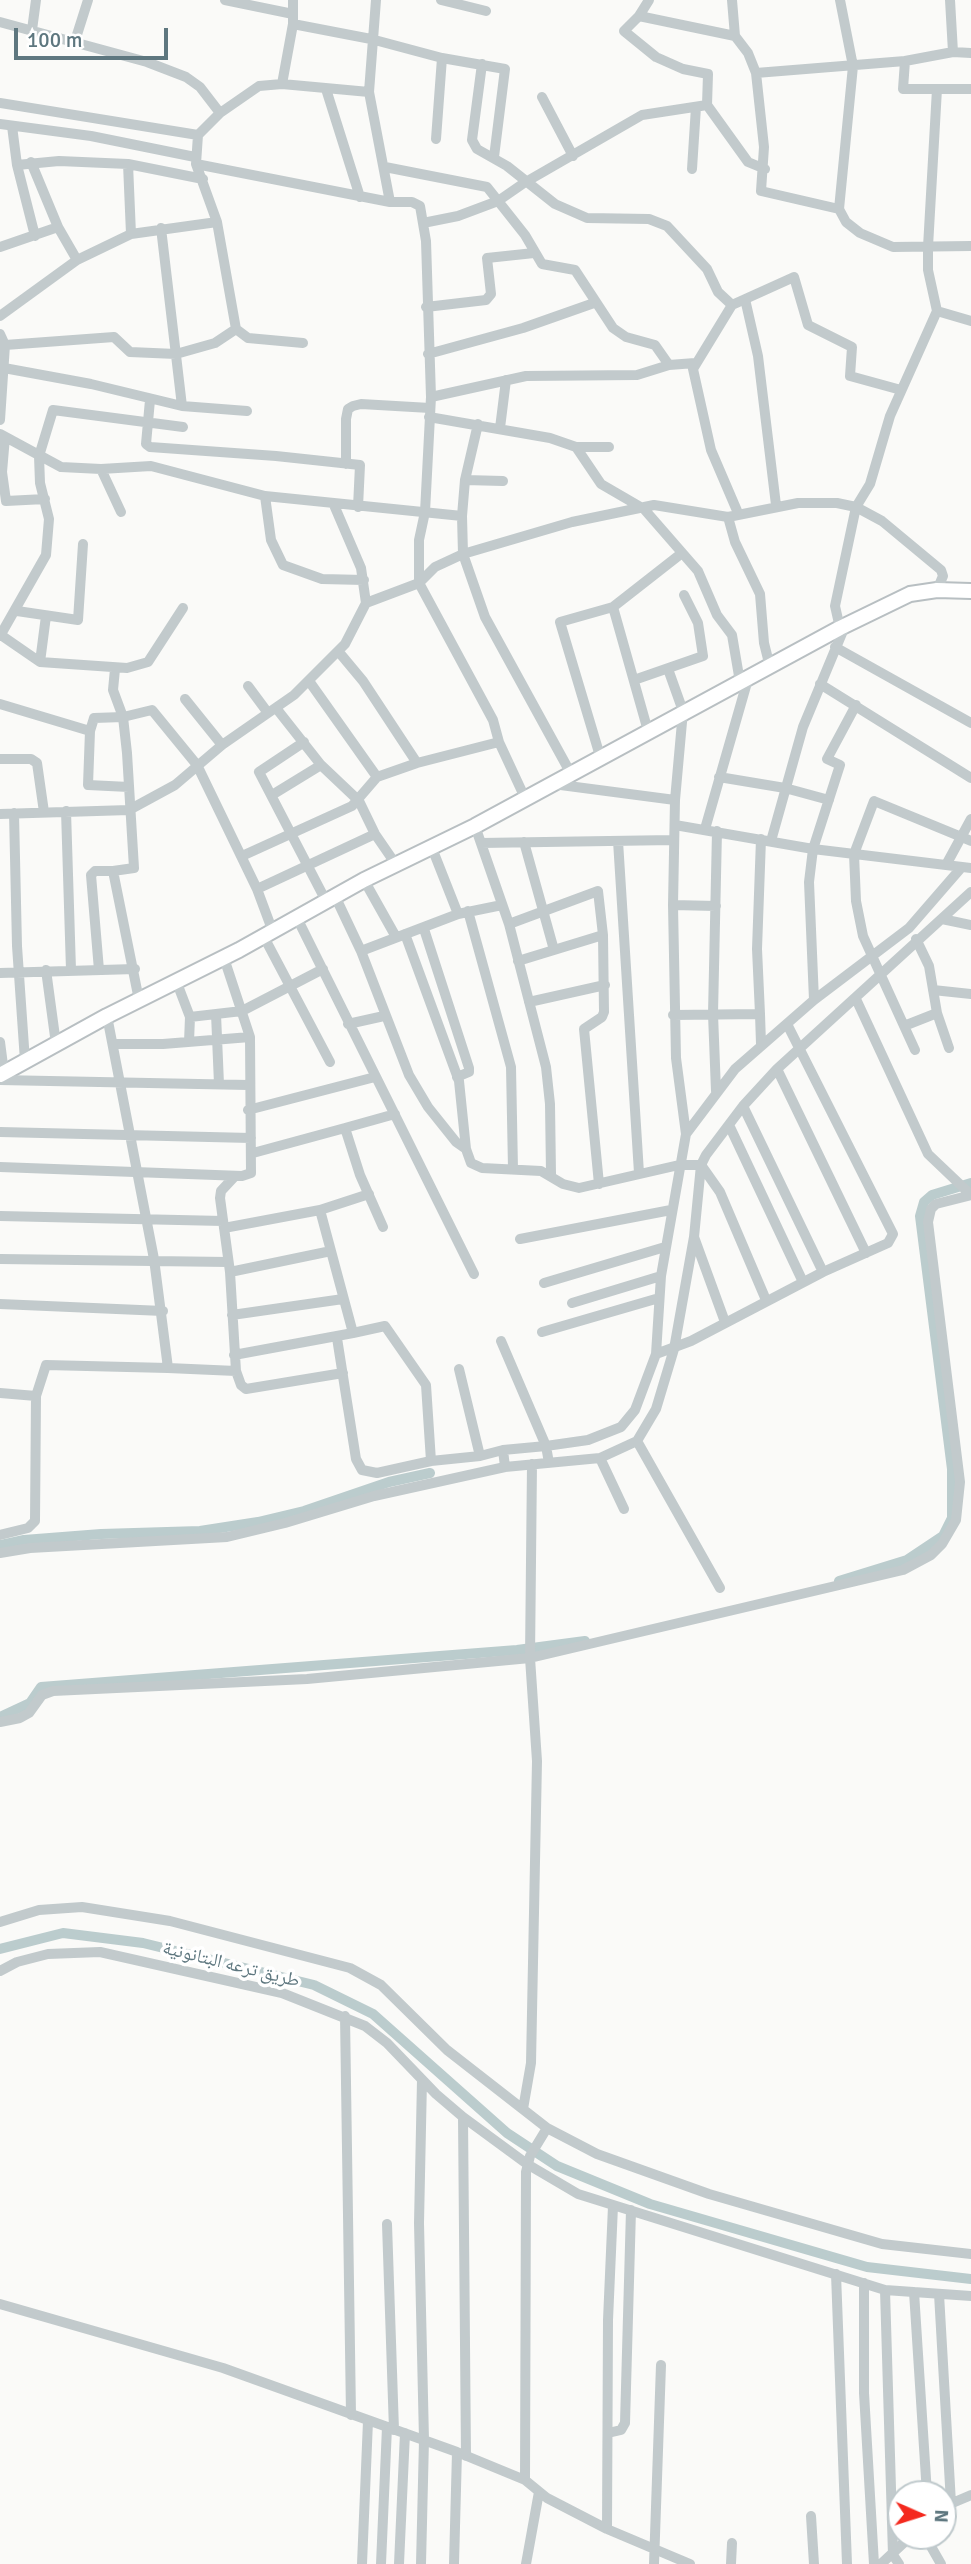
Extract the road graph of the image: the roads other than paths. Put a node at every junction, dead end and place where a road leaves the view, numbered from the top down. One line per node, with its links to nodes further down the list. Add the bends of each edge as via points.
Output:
1 (36, 0): 15 (street)
2 (88, 0): 18 (street)
3 (225, 0): 13 (street)
4 (293, 0): 13 (street)
5 (376, 0): 17 (street)
6 (441, 0): 11 (street)
7 (649, 0): 12 (street)
8 (732, 0): 16 (street)
9 (840, 0): 24 (street)
10 (950, 0): 19 (street)
11 (486, 11)
12 (639, 16): 16 (street); 33 (street, via 624,31 656,57 708,74)
13 (293, 19): 17 (street); 26 (street)
14 (0, 22): 15 (street)
15 (32, 30): 18 (street)
16 (735, 36): 25 (street)
17 (371, 39): 21 (street); 30 (street)
18 (75, 41): 34 (street, via 186,77)
19 (953, 52): 20 (street); 22 (street)
20 (971, 53)
21 (442, 58): 23 (street); 37 (street)
22 (905, 61): 24 (street); 28 (street, via 903,89)
23 (482, 65): 39 (street, via 472,140 477,149); 39 (street, via 505,72)
24 (853, 66): 25 (street); 52 (street)
25 (756, 73): 46 (street)
26 (282, 84): 27 (street); 34 (street, via 259,86)
27 (326, 89): 30 (street); 49 (street)
28 (937, 89): 29 (street); 61 (street)
29 (971, 89)
30 (369, 92): 44 (street)
31 (542, 97): 38 (street)
32 (0, 103): 36 (street)
33 (702, 106): 38 (street, via 642,115); 45 (street); 46 (street, via 748,162)
34 (220, 113): 36 (street)
35 (6, 125): 40 (street, via 91,136); 43 (street)
36 (198, 135): 40 (street)
37 (436, 139)
38 (573, 156): 48 (street)
39 (494, 157): 48 (street)
40 (195, 161): 47 (street); 49 (street)
41 (31, 162): 42 (street); 43 (street); 55 (street)
42 (128, 164): 47 (street); 57 (street)
43 (17, 165): 58 (street)
44 (385, 167): 50 (street, via 480,184); 51 (street)
45 (692, 169)
46 (765, 169): 52 (street, via 761,191)
47 (203, 179): 53 (street)
48 (524, 183): 50 (street); 66 (street, via 587,218 649,219 667,226 707,269 718,292)
49 (360, 197): 51 (street)
50 (499, 201): 54 (street); 62 (street)
51 (390, 202): 54 (street, via 417,203)
52 (839, 209): 61 (street, via 860,233 893,247)
53 (217, 222): 56 (street); 71 (street)
54 (423, 223): 67 (street)
55 (58, 227): 58 (street); 63 (street)
56 (161, 228): 57 (street); 75 (street)
57 (131, 234): 63 (street)
58 (35, 236): 59 (street)
59 (1, 244)
60 (971, 246): 61 (street)
61 (928, 247): 68 (street)
62 (534, 253): 65 (street, via 542,264 575,270); 67 (street, via 488,258 491,294 486,300)
63 (77, 260): 69 (street)
64 (745, 299): 66 (street); 81 (street, via 794,277 808,325 852,346 850,376); 102 (street, via 758,356)
65 (594, 303): 76 (street); 78 (street, via 613,328 655,345)
66 (732, 305): 77 (street)
67 (426, 307): 76 (street)
68 (937, 311): 70 (street); 81 (street)
69 (0, 316)
70 (970, 317)
71 (236, 329): 73 (street, via 248,338); 75 (street, via 215,343)
72 (0, 334): 74 (street)
73 (303, 342)
74 (5, 345): 75 (street, via 114,337 130,352); 79 (street)
75 (176, 354): 83 (street)
76 (428, 354): 84 (street)
77 (695, 363): 78 (street); 108 (street, via 707,436)
78 (669, 365): 80 (street, via 637,375)
79 (4, 368): 82 (street); 86 (street)
80 (506, 380): 84 (street); 90 (street)
81 (901, 390): 104 (street, via 870,484)
82 (150, 400): 83 (street); 87 (street)
83 (182, 406): 85 (street)
84 (430, 407): 88 (street); 95 (street, via 361,404 348,409); 107 (street)
85 (247, 411)
86 (0, 420)
87 (149, 424): 89 (street); 94 (street, via 53,410); 95 (street, via 146,444 150,447)
88 (478, 424): 90 (street); 97 (street)
89 (183, 427)
90 (500, 428): 92 (street)
91 (3, 435): 94 (street); 100 (street, via 6,501)
92 (576, 447): 93 (street); 105 (street, via 608,490)
93 (609, 447)
94 (39, 456): 96 (street, via 61,467); 100 (street)
95 (346, 464): 103 (street, via 360,465)
96 (101, 469): 99 (street, via 151,466); 106 (street)
97 (465, 480): 98 (street); 109 (street)
98 (503, 481)
99 (265, 496): 101 (street); 113 (street, via 271,540 283,565 323,579)
100 (45, 499): 121 (street, via 46,555)
101 (334, 505): 103 (street); 113 (street)
102 (776, 505): 104 (street); 108 (street)
103 (358, 507): 107 (street)
104 (856, 507): 115 (street, via 881,521 941,570); 125 (street, via 835,606)
105 (644, 509): 108 (street, via 663,505); 111 (street); 112 (street, via 572,522)
106 (121, 512)
107 (425, 512): 109 (street); 114 (street, via 419,540)
108 (733, 515): 130 (street, via 735,542 760,594)
109 (462, 516): 112 (street)
110 (83, 544): 123 (street, via 78,621)
111 (682, 553): 119 (street); 122 (street, via 703,579)
112 (463, 554): 114 (street, via 435,567); 155 (street, via 485,617)
113 (364, 580): 118 (street)
114 (419, 583): 118 (street); 148 (street, via 494,720)
115 (937, 590): 116 (main road); 125 (main road, via 900,598)
116 (971, 591)
117 (684, 596): 124 (street)
118 (366, 603): 128 (street)
119 (614, 607): 133 (street); 150 (street, via 560,622)
120 (183, 608): 132 (street, via 148,662)
121 (17, 611): 123 (street); 126 (street)
122 (717, 615): 124 (street); 134 (street, via 732,635)
123 (46, 616): 129 (street)
124 (698, 623): 131 (street, via 703,656)
125 (842, 627): 127 (street); 130 (main road)
126 (0, 636): 129 (street)
127 (835, 647): 136 (street); 144 (street)
128 (338, 651): 135 (street); 152 (street)
129 (40, 662): 132 (street)
130 (770, 667): 134 (main road)
131 (668, 668): 133 (street); 142 (street)
132 (115, 669): 143 (street, via 114,696)
133 (634, 680): 146 (street)
134 (744, 680): 142 (main road); 157 (street)
135 (309, 681): 141 (street); 156 (street)
136 (820, 684): 140 (street); 161 (street)
137 (248, 686): 141 (street)
138 (185, 699): 149 (street)
139 (0, 704): 145 (street)
140 (856, 705): 158 (street); 165 (street, via 827,759 840,765)
141 (272, 710): 147 (street); 149 (street)
142 (683, 711): 146 (main road); 164 (street)
143 (123, 717): 145 (street, via 94,718); 153 (street, via 152,710); 160 (street)
144 (971, 723)
145 (90, 731): 160 (street, via 88,785)
146 (648, 731): 150 (main road)
147 (304, 742): 154 (street); 162 (street, via 259,772)
148 (499, 742): 152 (street); 163 (street)
149 (222, 745): 153 (street)
150 (600, 756): 155 (main road)
151 (0, 758): 169 (street, via 37,763)
152 (417, 763): 156 (street)
153 (197, 765): 167 (street, via 175,785); 187 (street)
154 (321, 765): 162 (street); 166 (street)
155 (570, 772): 159 (main road)
156 (377, 777): 166 (street)
157 (719, 778): 161 (street); 175 (street)
158 (971, 778)
159 (552, 783): 163 (main road); 164 (street)
160 (129, 787): 167 (street)
161 (785, 788): 165 (street); 180 (street)
162 (272, 795): 176 (street)
163 (525, 799): 174 (main road)
164 (675, 800): 173 (street)
165 (829, 800): 185 (street)
166 (359, 801): 176 (street); 177 (street)
167 (129, 810): 168 (street); 192 (street, via 134,868)
168 (66, 811): 169 (street); 220 (street)
169 (44, 812): 170 (street)
170 (13, 813): 171 (street); 223 (street)
171 (0, 814)
172 (971, 819): 178 (street)
173 (675, 825): 175 (street); 179 (street)
174 (474, 826): 183 (street); 184 (main road)
175 (711, 830): 180 (street); 199 (street)
176 (292, 833): 187 (street); 190 (street)
177 (374, 834): 189 (street); 190 (street)
178 (966, 839): 186 (street, via 874,801); 188 (street)
179 (673, 840): 181 (street); 198 (street)
180 (766, 840): 185 (street); 238 (street, via 757,949)
181 (618, 841): 182 (street); 282 (street)
182 (524, 842): 183 (street); 200 (street)
183 (481, 843): 197 (street)
184 (432, 848): 189 (main road); 201 (street)
185 (813, 849): 186 (street); 232 (street)
186 (854, 854): 188 (street); 214 (street, via 859,919)
187 (242, 856): 194 (street)
188 (946, 865): 191 (street)
189 (397, 866): 193 (main road)
190 (307, 867): 194 (street); 196 (street)
191 (966, 868): 206 (street)
192 (113, 871): 217 (street); 221 (street, via 91,875)
193 (364, 880): 196 (main road); 210 (street)
194 (257, 889): 208 (street)
195 (971, 892): 203 (street)
196 (330, 898): 202 (main road); 213 (street)
197 (502, 905): 201 (street); 204 (street)
198 (673, 905): 199 (street); 239 (street)
199 (716, 906): 237 (street)
200 (542, 911): 204 (street); 209 (street, via 598,891); 212 (street)
201 (463, 913): 207 (street); 280 (street, via 511,1067)
202 (298, 918): 208 (main road); 218 (street)
203 (942, 919): 205 (street); 211 (street)
204 (509, 923): 216 (street)
205 (971, 925)
206 (909, 928): 211 (street); 214 (street)
207 (424, 929): 210 (street); 261 (street, via 469,1068)
208 (268, 934): 215 (main road); 227 (street)
209 (603, 935): 212 (street); 226 (street)
210 (400, 936): 213 (street); 261 (street)
211 (919, 943): 224 (street); 228 (street)
212 (554, 950): 216 (street)
213 (361, 951): 241 (street)
214 (870, 957): 224 (street); 232 (street)
215 (224, 958): 225 (main road); 234 (street)
216 (518, 961): 233 (street)
217 (135, 969): 221 (street); 231 (street)
218 (323, 969): 227 (street); 243 (street)
219 (46, 970): 220 (street); 223 (street); 250 (street)
220 (71, 970): 221 (street)
221 (99, 970)
222 (0, 973): 223 (street)
223 (19, 973): 256 (street)
224 (880, 976): 230 (street); 245 (street)
225 (177, 983): 231 (main road); 242 (street)
226 (605, 985): 233 (street); 285 (street, via 604,1014 584,1029)
227 (288, 986): 234 (street); 257 (street)
228 (933, 990): 229 (street); 235 (street)
229 (971, 994)
230 (856, 999): 253 (street); 287 (street, via 928,1154)
231 (139, 1000): 240 (main road)
232 (814, 1000): 244 (street)
233 (529, 1002): 283 (street, via 548,1080)
234 (242, 1012): 236 (street); 246 (street)
235 (937, 1013): 245 (street); 254 (street)
236 (216, 1014): 242 (street); 247 (street)
237 (713, 1014): 238 (street); 239 (street); 265 (street)
238 (760, 1014): 252 (street)
239 (673, 1015): 273 (street)
240 (107, 1016): 250 (main road); 251 (street)
241 (384, 1016): 243 (street); 275 (street, via 423,1099)
242 (190, 1017): 249 (street)
243 (348, 1024): 260 (street)
244 (787, 1024): 252 (street); 253 (street)
245 (904, 1026): 255 (street)
246 (250, 1037): 247 (street); 264 (street)
247 (219, 1039): 249 (street); 263 (street)
248 (0, 1042): 259 (street)
249 (189, 1042): 251 (street)
250 (56, 1044): 256 (main road)
251 (114, 1044): 262 (street)
252 (761, 1044): 265 (street)
253 (800, 1048): 258 (street); 298 (street, via 893,1234 888,1243)
254 (949, 1048)
255 (915, 1050)
256 (25, 1061): 259 (main road)
257 (330, 1062)
258 (777, 1069): 266 (street); 298 (street)
259 (1, 1076): 262 (street)
260 (376, 1077): 267 (street); 268 (street)
261 (457, 1077): 275 (street)
262 (121, 1084): 263 (street); 272 (street)
263 (219, 1084): 264 (street)
264 (248, 1085): 267 (street)
265 (716, 1091): 273 (street)
266 (743, 1106): 269 (street); 302 (street)
267 (248, 1110): 274 (street)
268 (395, 1114): 270 (street); 303 (street)
269 (729, 1125): 278 (street); 305 (street)
270 (345, 1128): 276 (street); 286 (street)
271 (0, 1132): 272 (street)
272 (129, 1133): 274 (street); 281 (street)
273 (686, 1134): 277 (street)
274 (251, 1138): 276 (street)
275 (466, 1149): 280 (street, via 476,1166)
276 (253, 1153): 284 (street, via 251,1173)
277 (679, 1165): 278 (street); 282 (street); 289 (street)
278 (701, 1165): 294 (street); 309 (street, via 720,1192)
279 (0, 1167): 281 (street)
280 (513, 1169): 283 (street)
281 (136, 1172): 284 (street); 291 (street)
282 (639, 1173): 285 (street)
283 (551, 1174): 285 (street, via 574,1188)
284 (235, 1176): 292 (street, via 220,1193)
285 (598, 1184)
286 (369, 1194): 288 (street); 293 (street)
287 (971, 1195): 341 (street, via 936,1204 928,1222 960,1482 956,1520 942,1544 904,1570)
288 (320, 1210): 292 (street); 297 (street)
289 (671, 1210): 295 (street); 296 (street)
290 (0, 1216): 291 (street)
291 (147, 1220): 292 (street); 300 (street)
292 (224, 1225): 301 (street)
293 (383, 1227)
294 (694, 1237): 314 (street); 319 (street)
295 (520, 1239)
296 (665, 1247): 304 (street); 306 (street)
297 (331, 1251): 301 (street); 308 (street)
298 (866, 1253): 302 (street)
299 (0, 1259): 300 (street)
300 (154, 1259): 301 (street); 312 (street)
301 (229, 1267): 313 (street)
302 (823, 1272): 305 (street)
303 (474, 1274)
304 (661, 1276): 307 (street); 310 (street)
305 (803, 1282): 309 (street)
306 (544, 1283)
307 (659, 1298): 315 (street); 320 (street)
308 (343, 1299): 313 (street); 316 (street)
309 (766, 1300): 314 (street)
310 (572, 1303)
311 (0, 1304): 312 (street)
312 (163, 1311): 322 (street)
313 (232, 1315): 321 (street)
314 (725, 1322): 319 (street)
315 (542, 1332)
316 (353, 1333): 317 (street); 333 (street, via 385,1326 426,1385)
317 (338, 1338): 321 (street); 325 (street)
318 (501, 1341): 329 (street)
319 (674, 1349): 320 (street); 328 (street, via 656,1409)
320 (656, 1354): 329 (street, via 635,1410 621,1427 588,1440)
321 (234, 1355): 324 (street)
322 (169, 1368): 324 (street); 327 (street, via 50,1363 43,1370)
323 (458, 1369): 331 (street)
324 (236, 1371): 325 (street, via 246,1389)
325 (343, 1373): 333 (street, via 356,1459 362,1470 377,1473)
326 (0, 1393): 327 (street)
327 (36, 1396): 338 (street, via 35,1521 28,1528)
328 (637, 1441): 332 (street); 340 (street)
329 (546, 1446): 330 (street); 334 (street)
330 (503, 1450): 331 (street); 336 (street)
331 (480, 1456): 333 (street)
332 (600, 1458): 334 (street); 337 (street)
333 (431, 1461)
334 (549, 1463): 335 (street)
335 (532, 1464): 336 (street); 341 (street)
336 (505, 1467): 339 (street, via 374,1496 227,1537)
337 (624, 1508)
338 (0, 1535)
339 (0, 1553)
340 (720, 1588)
341 (530, 1652): 342 (street, via 307,1679 52,1691 42,1695 29,1713); 347 (street, via 537,1761 531,2063)
342 (0, 1722)
343 (0, 1922): 347 (street, via 39,1910 82,1908 170,1921 349,1968 381,1985 447,2050)
344 (0, 1971): 345 (street, طريق ترعه البتانونية, via 47,1954 100,1952 266,1988)
345 (345, 2016): 346 (street, طريق ترعه البتانونية, via 378,2034); 363 (street)
346 (422, 2080): 348 (street, طريق ترعه البتانونية); 367 (street, via 419,2223)
347 (523, 2109): 349 (street)
348 (463, 2117): 350 (street, طريق ترعه البتانونية); 368 (street)
349 (547, 2128): 350 (street); 354 (street, via 597,2154 709,2194 881,2244)
350 (528, 2160): 351 (street, طريق ترعه البتانونية, via 578,2194); 369 (street)
351 (613, 2206): 352 (street, طريق ترعه البتانونية); 366 (street)
352 (631, 2210): 355 (street, طريق ترعه البتانونية); 366 (street, via 625,2423 621,2430)
353 (387, 2224): 365 (street)
354 (971, 2254)
355 (836, 2274): 356 (street, طريق ترعه البتانونية); 388 (street)
356 (863, 2283): 357 (street, طريق ترعه البتانونية); 389 (street)
357 (886, 2290): 358 (street, طريق ترعه البتانونية); 377 (street)
358 (914, 2292): 359 (street, طريق ترعه البتانونية); 370 (street)
359 (939, 2294): 360 (street, طريق ترعه البتانونية); 371 (street)
360 (971, 2296)
361 (0, 2304): 363 (street, via 223,2368)
362 (661, 2364): 376 (street)
363 (351, 2415): 364 (street)
364 (368, 2421): 365 (street); 378 (street)
365 (395, 2430): 367 (street); 379 (street); 380 (street)
366 (608, 2433): 374 (street)
367 (424, 2440): 368 (street); 381 (street)
368 (461, 2454): 369 (street); 382 (street)
369 (525, 2480): 372 (street)
370 (926, 2480)
371 (946, 2480)
372 (539, 2492): 374 (street); 383 (street)
373 (811, 2516): 387 (street)
374 (607, 2529): 376 (street)
375 (732, 2543): 386 (street)
376 (656, 2550): 384 (street); 385 (street)
377 (896, 2559): 390 (street)
378 (362, 2564)
379 (381, 2564)
380 (399, 2564)
381 (421, 2564)
382 (454, 2564)
383 (526, 2564)
384 (654, 2564)
385 (690, 2564)
386 (731, 2564)
387 (814, 2564)
388 (847, 2564)
389 (874, 2564)
390 (881, 2564)

